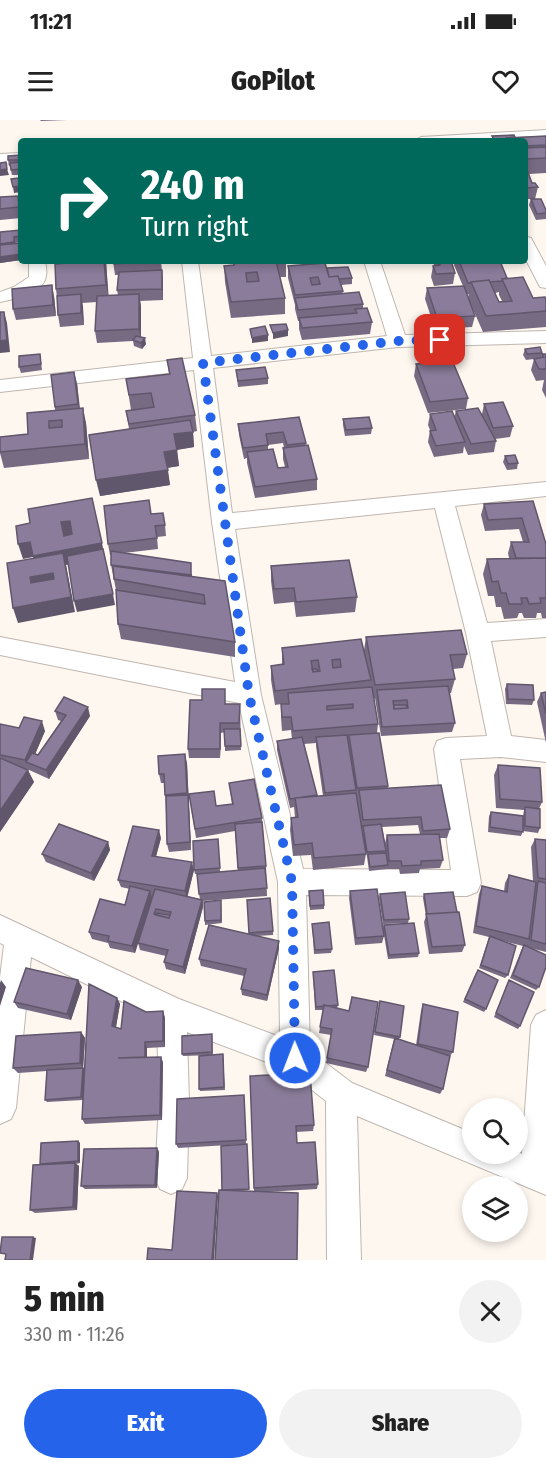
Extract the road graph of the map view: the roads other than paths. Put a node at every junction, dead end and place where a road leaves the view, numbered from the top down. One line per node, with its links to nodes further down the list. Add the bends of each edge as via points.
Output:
1 (546, 134): 2 (street)
2 (499, 138)
3 (18, 158): 4 (street)
4 (0, 159)
5 (528, 247): 9 (street)
6 (38, 264): 10 (street, via 38,278 29,286 18,294)
7 (190, 264): 13 (street)
8 (373, 264): 12 (street)
9 (546, 283)
10 (0, 297)
11 (546, 337): 12 (street)
12 (398, 341): 13 (street)
13 (203, 363): 14 (street); 17 (street)
14 (0, 386)
15 (546, 489): 16 (street)
16 (443, 500): 17 (street); 19 (street)
17 (223, 522): 21 (street)
18 (546, 628): 19 (street)
19 (478, 633): 22 (street)
20 (0, 646): 21 (street)
21 (249, 695): 24 (street)
22 (501, 746): 23 (street); 24 (street, via 446,749 467,883)
23 (546, 751)
24 (292, 882): 28 (street)
25 (10, 933): 26 (street); 30 (street)
26 (172, 1011): 28 (street); 34 (street)
27 (546, 1024): 33 (street)
28 (295, 1058): 29 (street)
29 (341, 1094): 31 (street); 35 (street)
30 (0, 1108)
31 (462, 1145)
32 (509, 1164): 33 (street)
33 (542, 1177)
34 (171, 1178)
35 (344, 1260)

